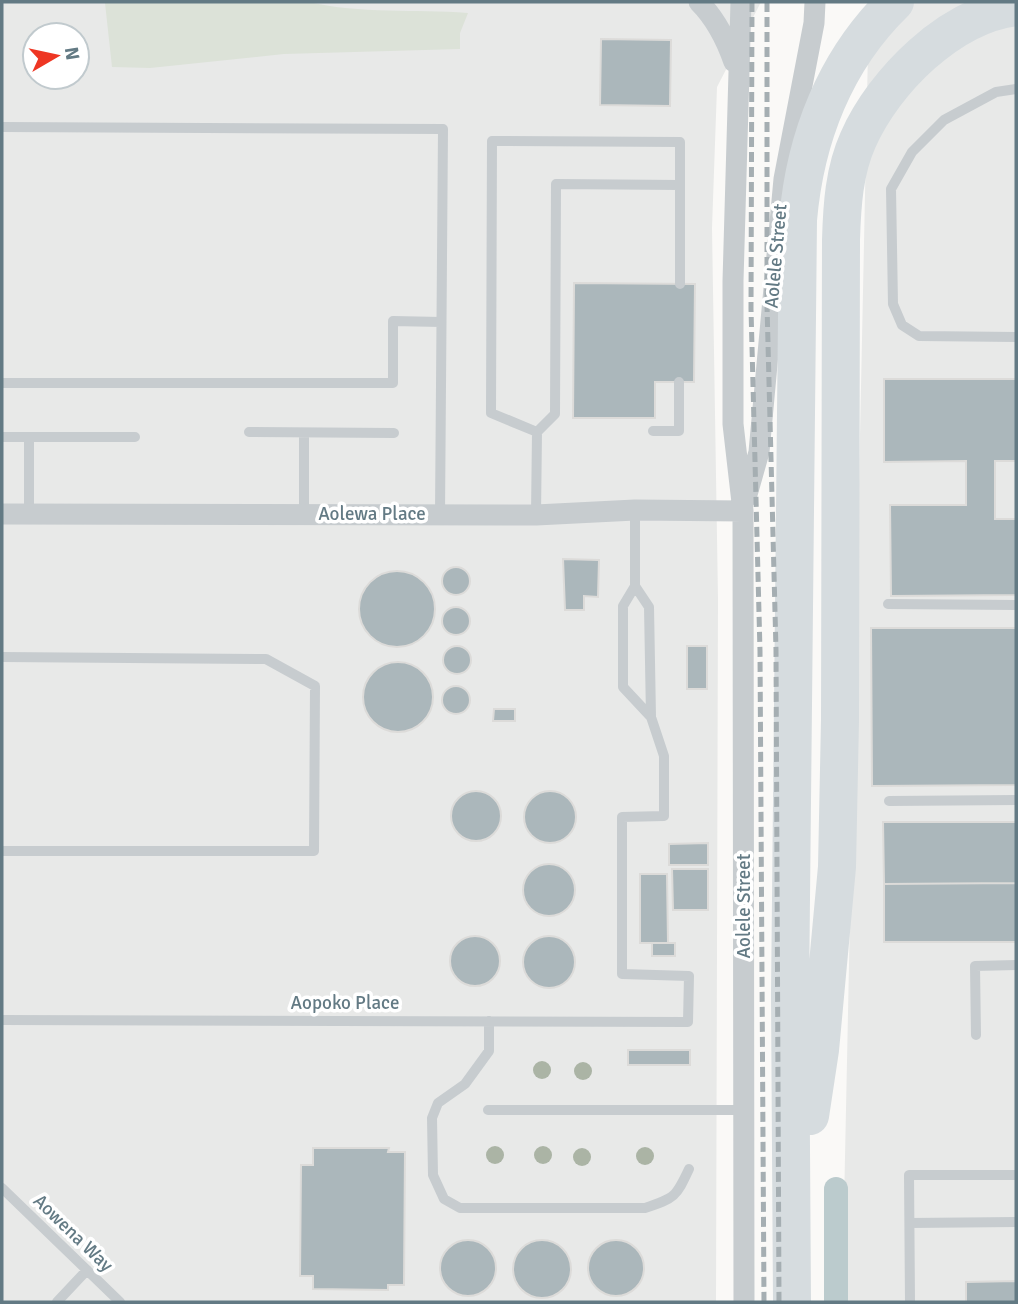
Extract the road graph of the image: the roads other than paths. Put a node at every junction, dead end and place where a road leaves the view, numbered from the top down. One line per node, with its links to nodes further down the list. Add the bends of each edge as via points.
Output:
1 (699, 2): 6 (street, via 725,37)
2 (741, 2): 6 (street, Aolele Street)
3 (816, 2): 24 (street, Aolele Street, via 784,179 758,452)
4 (895, 2): 47 (highway, via 847,60 830,94 801,186 798,220 790,995)
5 (1016, 6): 47 (highway, via 982,16 916,60 874,109 847,173 841,240 837,867 820,1050)
6 (738, 74): 24 (street, Aolele Street, via 733,424)
7 (1016, 89): 12 (lane, via 996,92 944,120 912,152 891,189 892,304 902,325 919,336)
8 (2, 127): 11 (lane, via 443,129)
9 (680, 185): 10 (lane); 17 (lane, via 556,184 555,414); 17 (lane, via 680,142 492,141 491,414)
10 (680, 284)
11 (442, 322): 14 (lane, via 393,321 393,383); 28 (lane)
12 (1016, 337)
13 (679, 382): 15 (lane, via 679,431)
14 (2, 383)
15 (653, 431)
16 (249, 432): 18 (lane)
17 (537, 432): 29 (lane)
18 (304, 433): 19 (lane); 27 (lane)
19 (394, 433)
20 (2, 437): 21 (lane)
21 (29, 437): 22 (lane); 26 (lane)
22 (135, 437)
23 (635, 510): 24 (street, Aolewa Place); 29 (street, Aolewa Place); 30 (lane)
24 (743, 510): 43 (street, Aolele Street)
25 (2, 514): 26 (street, Aolewa Place)
26 (30, 514): 27 (street, Aolewa Place)
27 (304, 514): 28 (street, Aolewa Place)
28 (440, 514): 29 (street, Aolewa Place)
29 (536, 515)
30 (635, 586): 34 (lane, via 649,607); 34 (lane, via 623,606 623,687)
31 (888, 604): 32 (lane)
32 (1016, 605)
33 (2, 657): 37 (lane, via 266,659 316,686 314,851)
34 (651, 717): 40 (lane, Aopoko Place, via 664,756 664,817 622,817 622,974 689,976 688,1023)
35 (1016, 800): 36 (lane)
36 (889, 802)
37 (2, 850)
38 (1016, 965): 41 (lane, via 975,966)
39 (2, 1020): 40 (lane, Aopoko Place)
40 (489, 1021): 44 (lane, via 489,1051 465,1084 439,1103 432,1118 433,1175 444,1199 460,1208 645,1208 678,1192)
41 (976, 1035)
42 (488, 1110): 43 (lane)
43 (744, 1110): 53 (street, Aolele Street)
44 (689, 1169)
45 (1016, 1175): 49 (lane, via 909,1175)
46 (2, 1188): 50 (lane, Aowena Way)
47 (793, 1221): 54 (highway)
48 (1016, 1222): 49 (lane)
49 (910, 1223): 55 (lane)
50 (86, 1270): 51 (lane); 52 (lane, Aowena Way)
51 (57, 1302)
52 (120, 1302)
53 (744, 1302)
54 (792, 1302)
55 (910, 1302)

